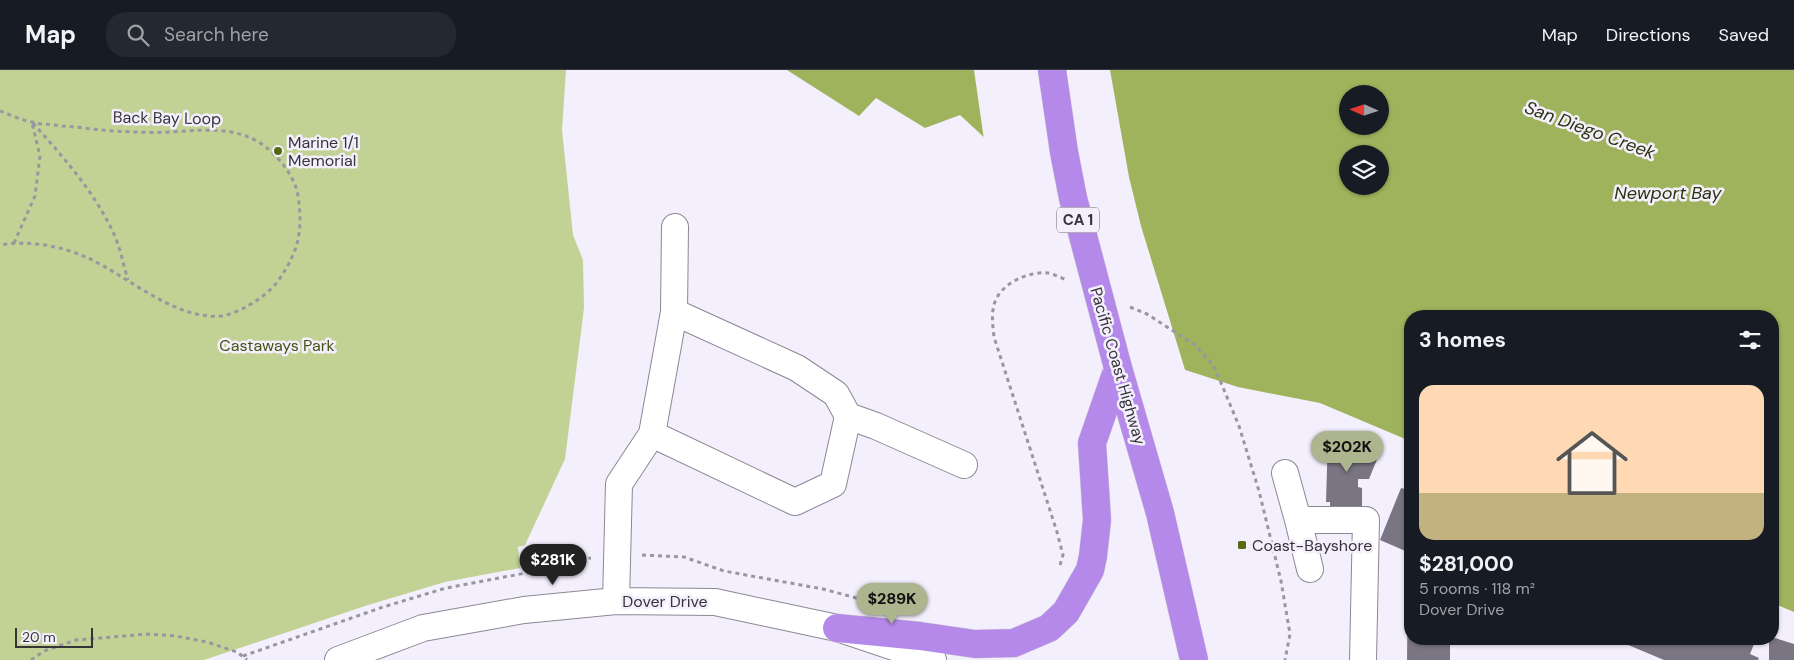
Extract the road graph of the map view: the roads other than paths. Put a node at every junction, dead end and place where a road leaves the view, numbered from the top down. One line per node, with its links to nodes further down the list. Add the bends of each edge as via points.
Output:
1 (1052, 70): 4 (highway, Pacific Coast Highway / CA 1, bridge, via 1073,198)
2 (675, 227): 3 (street)
3 (674, 312): 5 (street, via 797,368 836,394); 6 (street)
4 (1118, 368): 12 (highway, via 1092,443 1097,520 1090,570 1066,612 1049,628 1014,643 975,644); 15 (highway, Pacific Coast Highway / CA 1, via 1160,513)
5 (848, 416): 6 (street, via 832,484 795,502); 7 (street)
6 (652, 434): 11 (street, via 619,484)
7 (964, 465)
8 (1285, 474): 9 (street)
9 (1298, 520): 10 (street); 16 (street, via 1366,520)
10 (1310, 569)
11 (616, 601): 12 (street, Dover Drive, via 716,602); 13 (street, Dover Drive, via 524,610 423,628)
12 (837, 628): 14 (street, Dover Drive)
13 (338, 660)
14 (933, 660)
15 (1194, 660)
16 (1363, 660)

